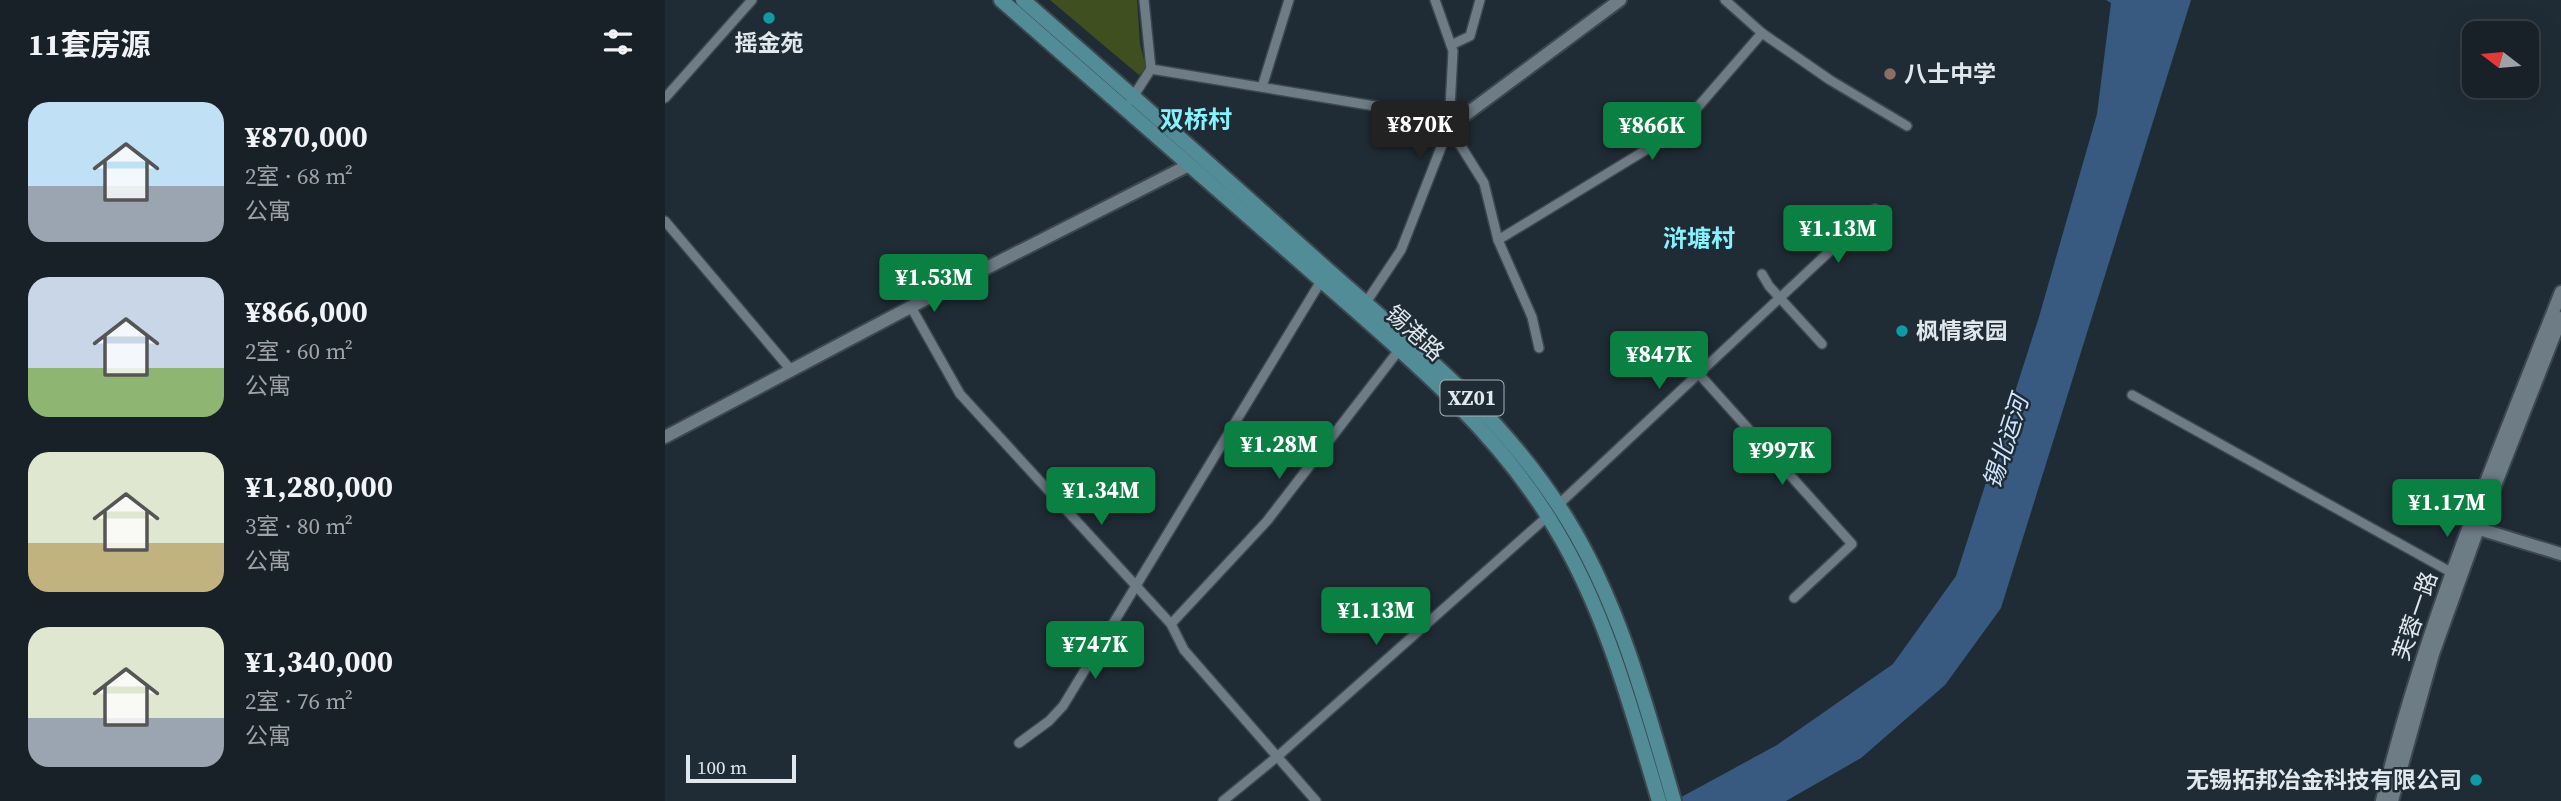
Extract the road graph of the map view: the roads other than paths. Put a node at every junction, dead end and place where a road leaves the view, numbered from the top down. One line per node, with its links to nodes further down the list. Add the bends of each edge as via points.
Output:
1 (753, 0): 14 (street)
2 (1002, 0): 15 (main road, 锡港路 / XZ01)
3 (1023, 0): 15 (main road, 锡港路 / XZ01)
4 (1143, 0): 12 (street)
5 (1289, 0): 13 (street)
6 (1435, 0): 11 (street)
7 (1480, 0): 11 (street, via 1470,36)
8 (1621, 0): 17 (street)
9 (1725, 0): 10 (street)
10 (1762, 33): 16 (street); 21 (street, via 1677,131)
11 (1451, 44): 17 (street)
12 (1151, 69): 13 (street); 15 (street)
13 (1262, 87): 17 (street, via 1417,113)
14 (665, 98)
15 (1129, 102): 18 (main road, 锡港路 / XZ01); 27 (main road, 锡港路 / XZ01)
16 (1907, 126)
17 (1449, 127): 21 (street, via 1484,183); 27 (street, via 1401,250)
18 (1189, 165): 23 (main road, 锡港路 / XZ01); 26 (street)
19 (1875, 209): 25 (street)
20 (665, 221): 32 (street)
21 (1498, 240): 30 (street, via 1532,317)
22 (1762, 274): 25 (street)
23 (1321, 281): 27 (main road, 锡港路 / XZ01); 40 (street)
24 (2561, 292): 37 (street, 芙蓉一路)
25 (1781, 299): 29 (street); 33 (street)
26 (911, 307): 32 (street); 40 (street, via 960,394)
27 (1362, 309): 31 (main road, 锡港路 / XZ01); 36 (main road, 锡港路 / XZ01, via 1432,359 1482,409 1525,460)
28 (2561, 318): 37 (street, 芙蓉一路)
29 (1822, 344)
30 (1539, 348)
31 (1399, 350): 36 (main road, 锡港路 / XZ01, via 1449,396); 42 (street, via 1267,521)
32 (791, 370): 35 (street)
33 (1699, 374): 36 (street); 41 (street, via 1852,544)
34 (2132, 395): 39 (street)
35 (665, 437)
36 (1553, 511): 44 (street); 45 (main road, 锡港路 / XZ01, via 1589,560 1620,629)
37 (2474, 527): 38 (street); 39 (street, 芙蓉一路)
38 (2561, 554)
39 (2456, 575): 48 (street, 芙蓉一路, via 2424,652); 49 (street, 芙蓉一路)
40 (1135, 586): 42 (street); 43 (street, via 1063,706)
41 (1794, 598)
42 (1171, 624): 44 (street, via 1184,650)
43 (1019, 743)
44 (1278, 756): 46 (street); 47 (street)
45 (1669, 800)
46 (1223, 801)
47 (1316, 801)
48 (2382, 801)
49 (2392, 801)

